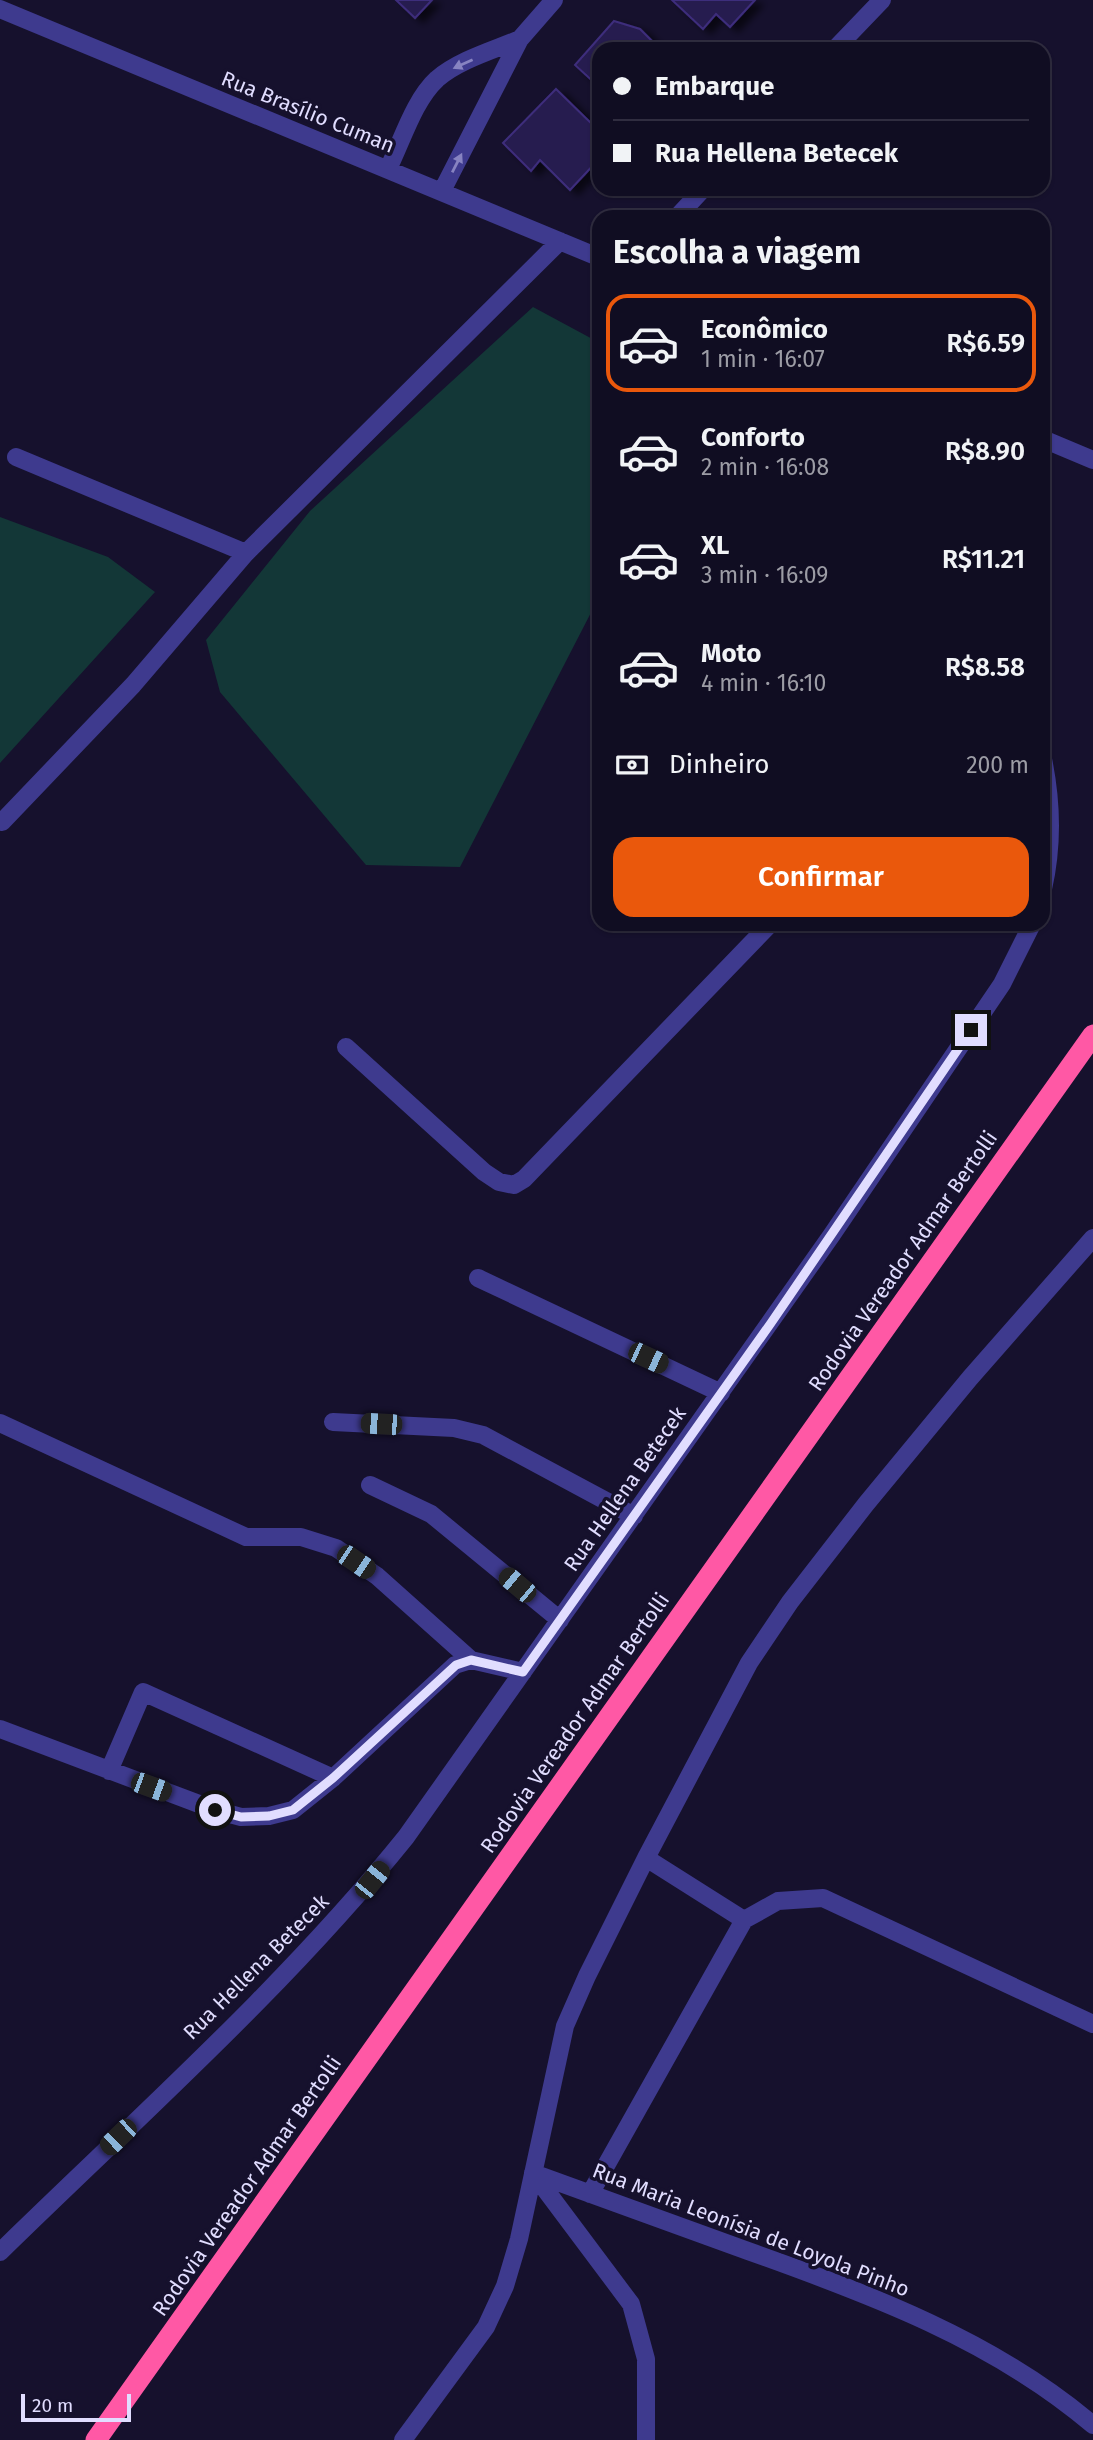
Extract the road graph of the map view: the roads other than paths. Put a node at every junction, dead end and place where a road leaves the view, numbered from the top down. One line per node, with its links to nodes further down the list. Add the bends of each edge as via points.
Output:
1 (554, 0): 4 (street)
2 (882, 0): 5 (street)
3 (0, 9): 6 (street, Rua Brasílio Cuman)
4 (520, 38): 6 (street, one-way to 6, via 437,80 423,98); 7 (street, one-way to 4)
5 (842, 42)
6 (388, 169): 7 (street, Rua Brasílio Cuman)
7 (442, 191): 10 (street, Rua Brasílio Cuman)
8 (696, 196): 9 (street)
9 (684, 210)
10 (560, 241): 11 (street, Rua Brasílio Cuman); 15 (street)
11 (592, 254)
12 (1050, 442): 14 (street)
13 (16, 457): 15 (street)
14 (1093, 460)
15 (246, 553): 17 (street, via 133,685)
16 (1050, 806): 18 (street)
17 (2, 822)
18 (1050, 835)
19 (763, 931): 22 (street, via 514,1185 485,1172)
20 (1028, 931): 25 (street, Rua Hellena Betecek, via 1002,984)
21 (1093, 1035): 43 (highway, Rodovia Vereador Admar Bertolli)
22 (346, 1047)
23 (1093, 1238): 36 (street, via 970,1378 790,1602 749,1663)
24 (478, 1278): 25 (street)
25 (721, 1393): 29 (street, Rua Hellena Betecek)
26 (332, 1422): 29 (street, via 454,1428 483,1435)
27 (0, 1423): 31 (street, via 246,1537 301,1537 336,1548 377,1576)
28 (370, 1485): 30 (street, via 431,1514)
29 (634, 1516): 30 (street, Rua Hellena Betecek)
30 (560, 1620): 32 (street, Rua Hellena Betecek)
31 (471, 1660): 32 (street); 35 (street, via 439,1677)
32 (523, 1672): 41 (street, Rua Hellena Betecek, via 458,1768 355,1901)
33 (0, 1729): 34 (street)
34 (109, 1771): 35 (street, via 241,1817 293,1810); 35 (street, via 143,1692)
35 (333, 1778)
36 (646, 1858): 37 (street); 39 (street, via 565,2026)
37 (744, 1920): 38 (street, via 778,1901 823,1898); 40 (street)
38 (1093, 2024)
39 (533, 2174): 40 (street, Rua Maria Leonísia de Loyola Pinho); 44 (street, via 505,2286 486,2327); 45 (street, via 631,2304 646,2359)
40 (590, 2194): 42 (street, Rua Maria Leonísia de Loyola Pinho, via 830,2280 912,2315 990,2354 1060,2397)
41 (0, 2252)
42 (1093, 2425)
43 (96, 2440)
44 (403, 2440)
45 (646, 2440)

